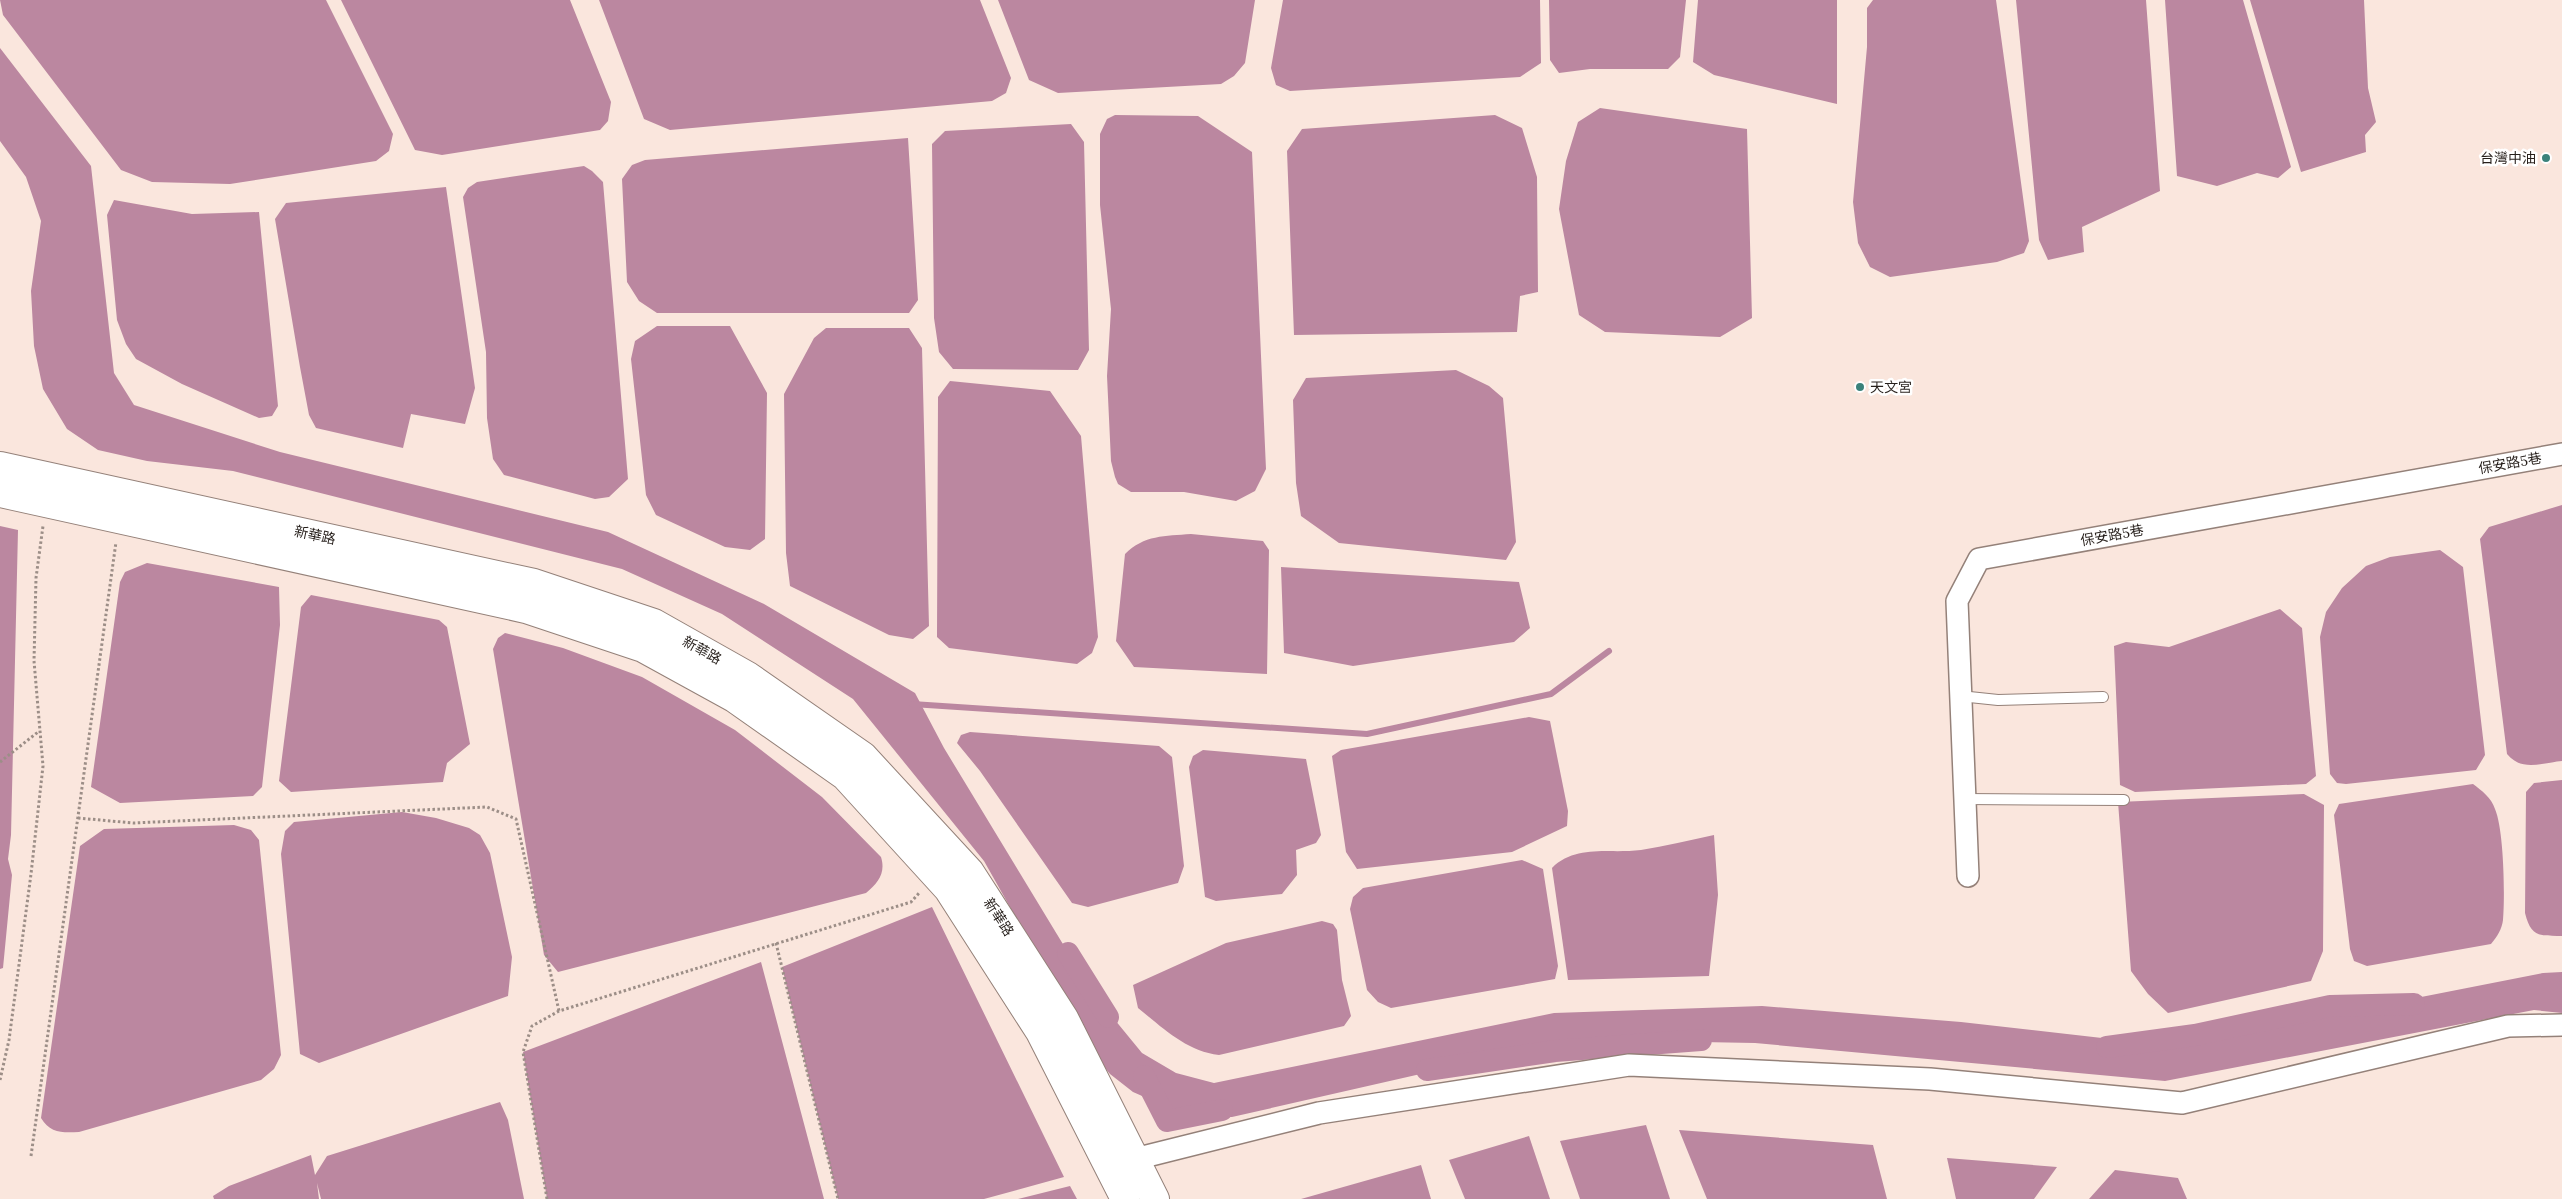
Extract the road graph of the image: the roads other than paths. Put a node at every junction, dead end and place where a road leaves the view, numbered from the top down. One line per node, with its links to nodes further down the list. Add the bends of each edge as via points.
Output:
1 (2562, 454): 4 (street, 保安路5巷, via 1979,559 1957,601)
2 (0, 466): 10 (street, 新華路, via 534,583 654,623 748,676 863,756 970,872 1064,1018)
3 (0, 493): 11 (street, 新華路, via 526,609 643,648 734,698 845,776 948,889 1040,1032)
4 (1960, 696): 5 (lane, via 1998,700); 6 (street, 保安路5巷)
5 (2103, 697)
6 (1963, 799): 7 (lane); 8 (street, 保安路5巷)
7 (2124, 800)
8 (1968, 876)
9 (2562, 1025): 10 (street, via 2508,1026 2182,1103 1930,1079 1629,1065 1318,1113)
10 (1135, 1159): 12 (street, 新華路)
11 (1125, 1199)
12 (1155, 1199)

